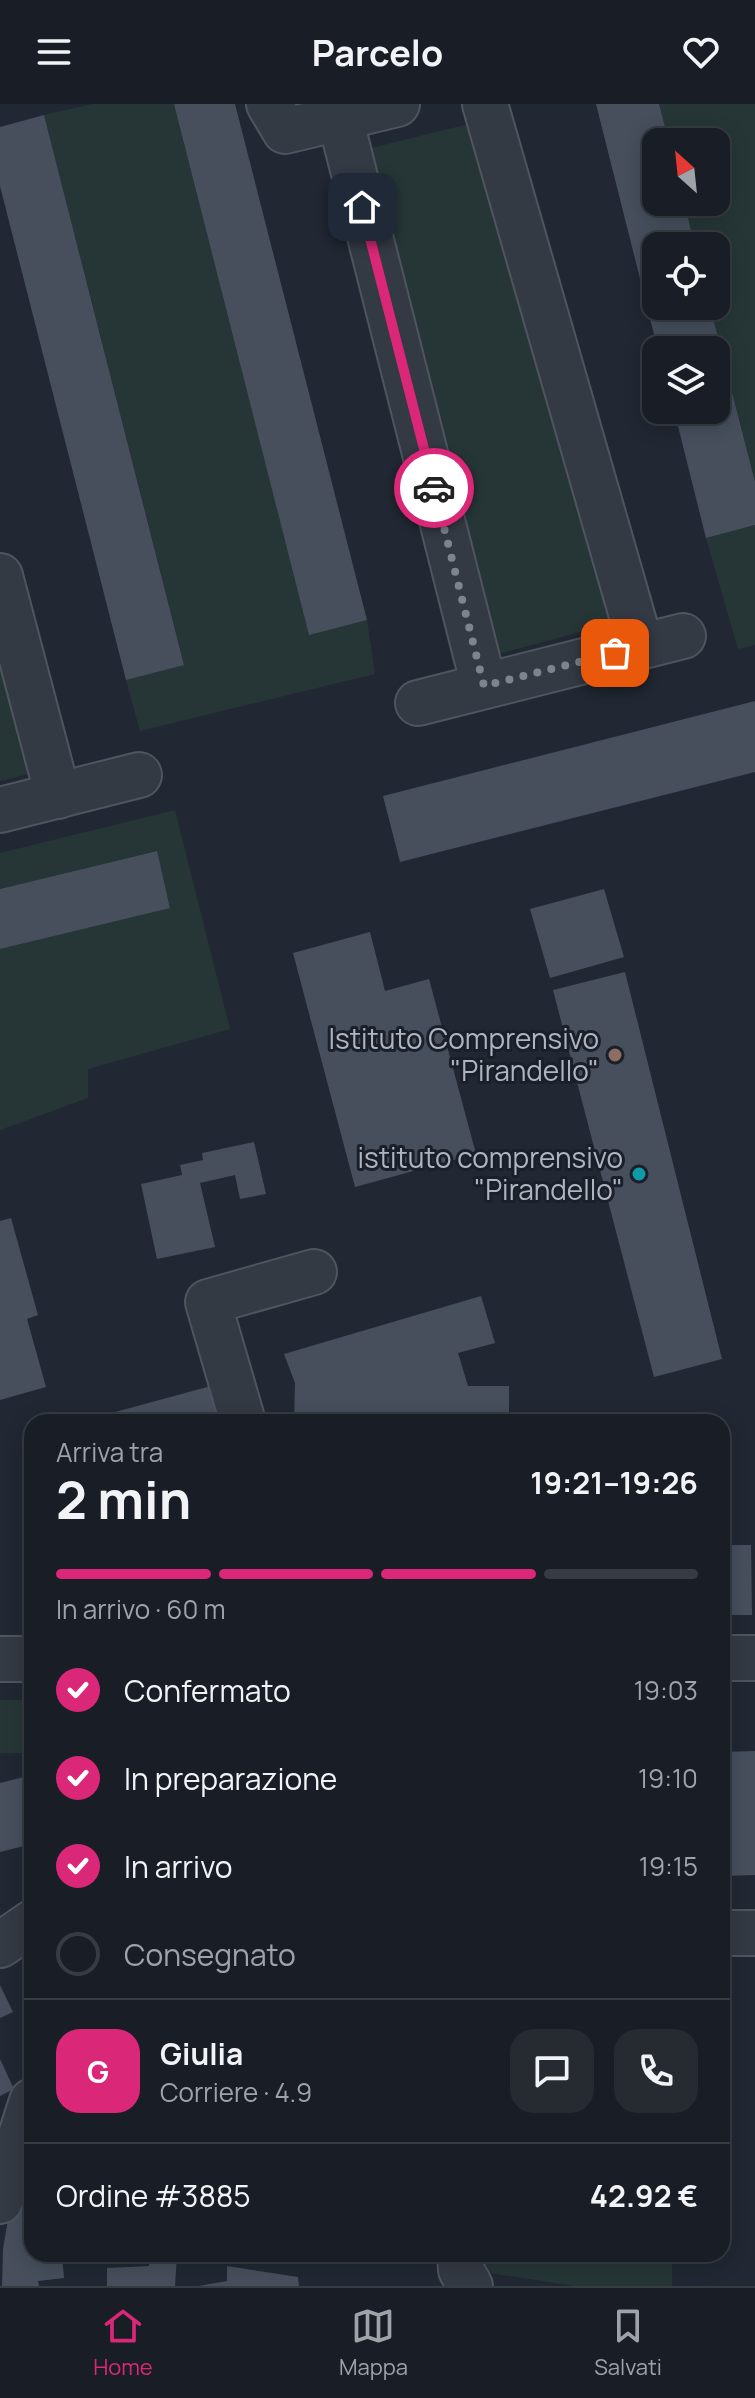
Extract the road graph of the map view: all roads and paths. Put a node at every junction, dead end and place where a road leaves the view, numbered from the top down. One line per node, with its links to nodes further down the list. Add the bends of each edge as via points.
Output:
1 (269, 104): 4 (street, via 285,131)
2 (397, 104): 4 (street)
3 (485, 104): 7 (street)
4 (340, 118): 8 (street)
5 (0, 576): 11 (street)
6 (683, 636): 7 (street)
7 (641, 647): 8 (street)
8 (484, 686): 9 (street)
9 (418, 703)
10 (139, 775): 11 (street)
11 (58, 796): 12 (street)
12 (0, 810)
13 (314, 1272): 14 (street, via 208,1302)
14 (241, 1414)
15 (730, 1658): 16 (street)
16 (755, 1658)
17 (0, 1659): 18 (street)
18 (24, 1659)
19 (24, 1928): 22 (street)
20 (730, 1933): 21 (street)
21 (755, 1933)
22 (0, 1945)
23 (24, 2134): 24 (street)
24 (0, 2201)
25 (460, 2262): 26 (street)
26 (470, 2286)

